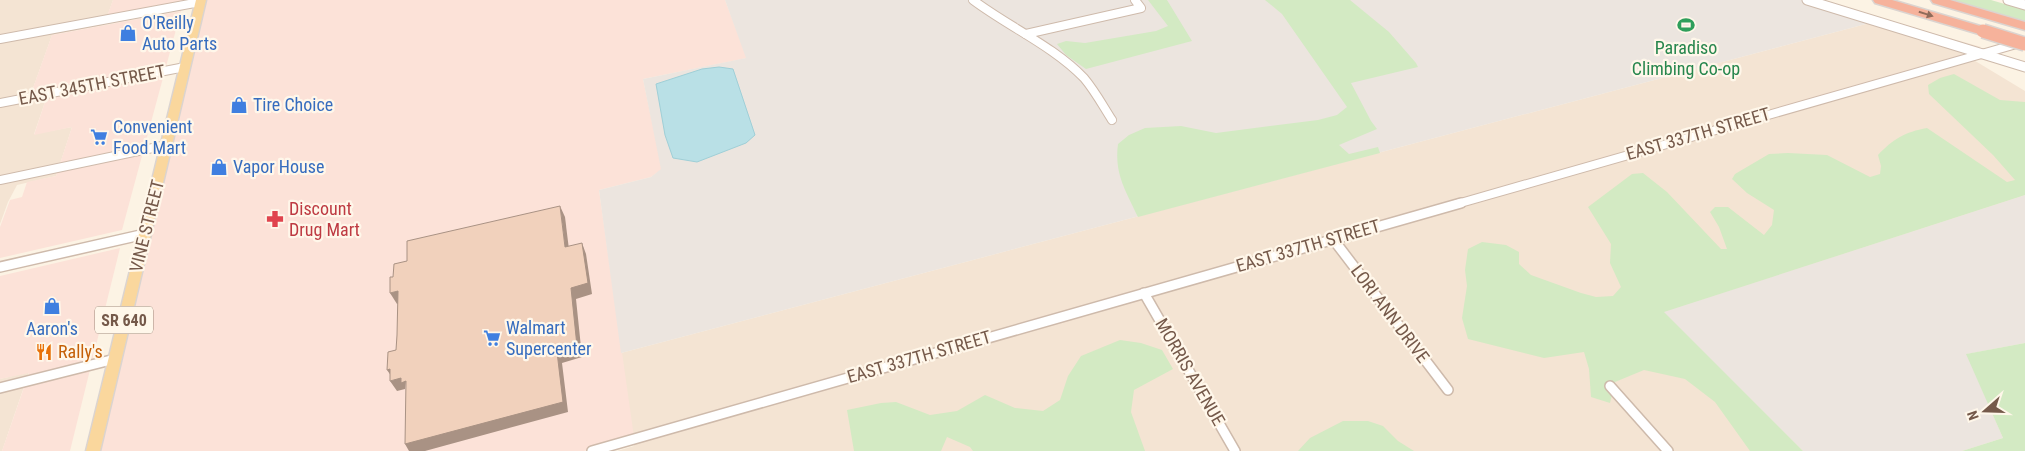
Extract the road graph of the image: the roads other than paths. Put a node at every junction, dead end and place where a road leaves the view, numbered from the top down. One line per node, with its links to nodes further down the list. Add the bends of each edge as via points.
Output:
1 (973, 0): 10 (street)
2 (1135, 0): 10 (street, via 1142,8)
3 (1807, 0): 13 (street)
4 (1879, 0): 12 (highway, one-way to 12, bridge)
5 (1937, 0): 9 (highway)
6 (2008, 0): 8 (street)
7 (200, 1): 11 (street); 14 (main road, VINE STREET / SR 640)
8 (2025, 5)
9 (2025, 26)
10 (1026, 34): 17 (street, via 1080,74)
11 (0, 39)
12 (2025, 43): 13 (street, EAST 337TH STREET)
13 (1980, 54): 15 (street); 21 (street, EAST 337TH STREET)
14 (185, 67): 16 (street, EAST 345TH STREET); 18 (main road, VINE STREET / SR 640)
15 (2025, 67)
16 (0, 103)
17 (1112, 120)
18 (167, 145): 19 (street); 20 (main road, VINE STREET / SR 640)
19 (0, 180)
20 (145, 234): 22 (street); 24 (main road, VINE STREET / SR 640)
21 (1333, 239): 23 (street, EAST 337TH STREET); 27 (street, LORI ANN DRIVE)
22 (0, 266)
23 (1144, 293): 29 (street, EAST 337TH STREET); 30 (street, MORRIS AVENUE)
24 (115, 359): 26 (street); 28 (main road, VINE STREET / SR 640)
25 (1610, 386): 31 (street)
26 (0, 388)
27 (1448, 390)
28 (93, 451)
29 (592, 451)
30 (1235, 451)
31 (1668, 451)

